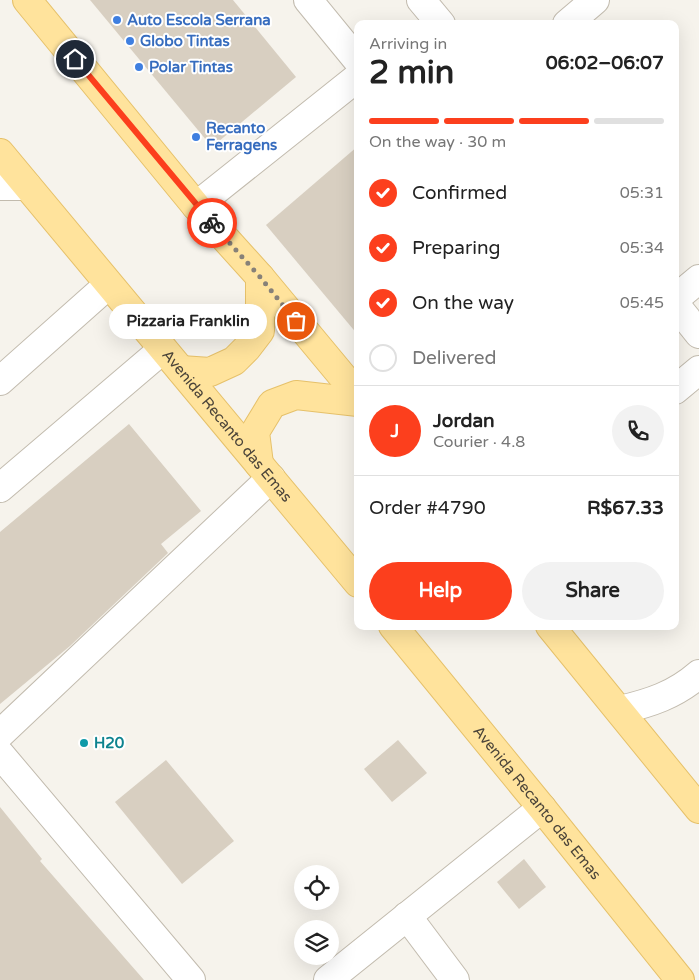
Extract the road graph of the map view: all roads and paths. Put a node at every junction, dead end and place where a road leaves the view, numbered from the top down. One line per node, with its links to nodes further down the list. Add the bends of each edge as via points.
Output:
1 (27, 0): 10 (main road)
2 (308, 0): 5 (street)
3 (595, 0): 4 (street)
4 (572, 20)
5 (354, 56)
6 (354, 80): 10 (street)
7 (0, 153): 9 (main road, Avenida Recanto das Emas)
8 (0, 186): 9 (street)
9 (27, 186): 13 (main road, Avenida Recanto das Emas)
10 (196, 206): 11 (main road)
11 (260, 277): 18 (main road, via 260,331 247,348 234,361 210,372); 22 (main road)
12 (699, 279): 14 (street)
13 (108, 285): 17 (main road, Avenida Recanto das Emas); 20 (street)
14 (679, 296)
15 (679, 309): 16 (street)
16 (699, 334)
17 (162, 350): 18 (main road, Avenida Recanto das Emas); 25 (street)
18 (181, 370): 24 (main road, Avenida Recanto das Emas)
19 (699, 370): 21 (street)
20 (0, 381)
21 (679, 387)
22 (354, 390)
23 (354, 402): 24 (main road, via 296,395 272,404 255,432)
24 (265, 471): 26 (main road, Avenida Recanto das Emas); 31 (street)
25 (0, 488)
26 (354, 579)
27 (396, 630): 33 (main road, Avenida Recanto das Emas)
28 (553, 630): 30 (main road)
29 (699, 674): 30 (street, via 675,692)
30 (620, 710): 34 (main road)
31 (0, 734)
32 (0, 754): 36 (street)
33 (542, 808): 35 (street); 39 (main road, Avenida Recanto das Emas)
34 (699, 809)
35 (407, 916): 37 (street); 38 (street)
36 (191, 980)
37 (328, 980)
38 (455, 980)
39 (680, 980)

